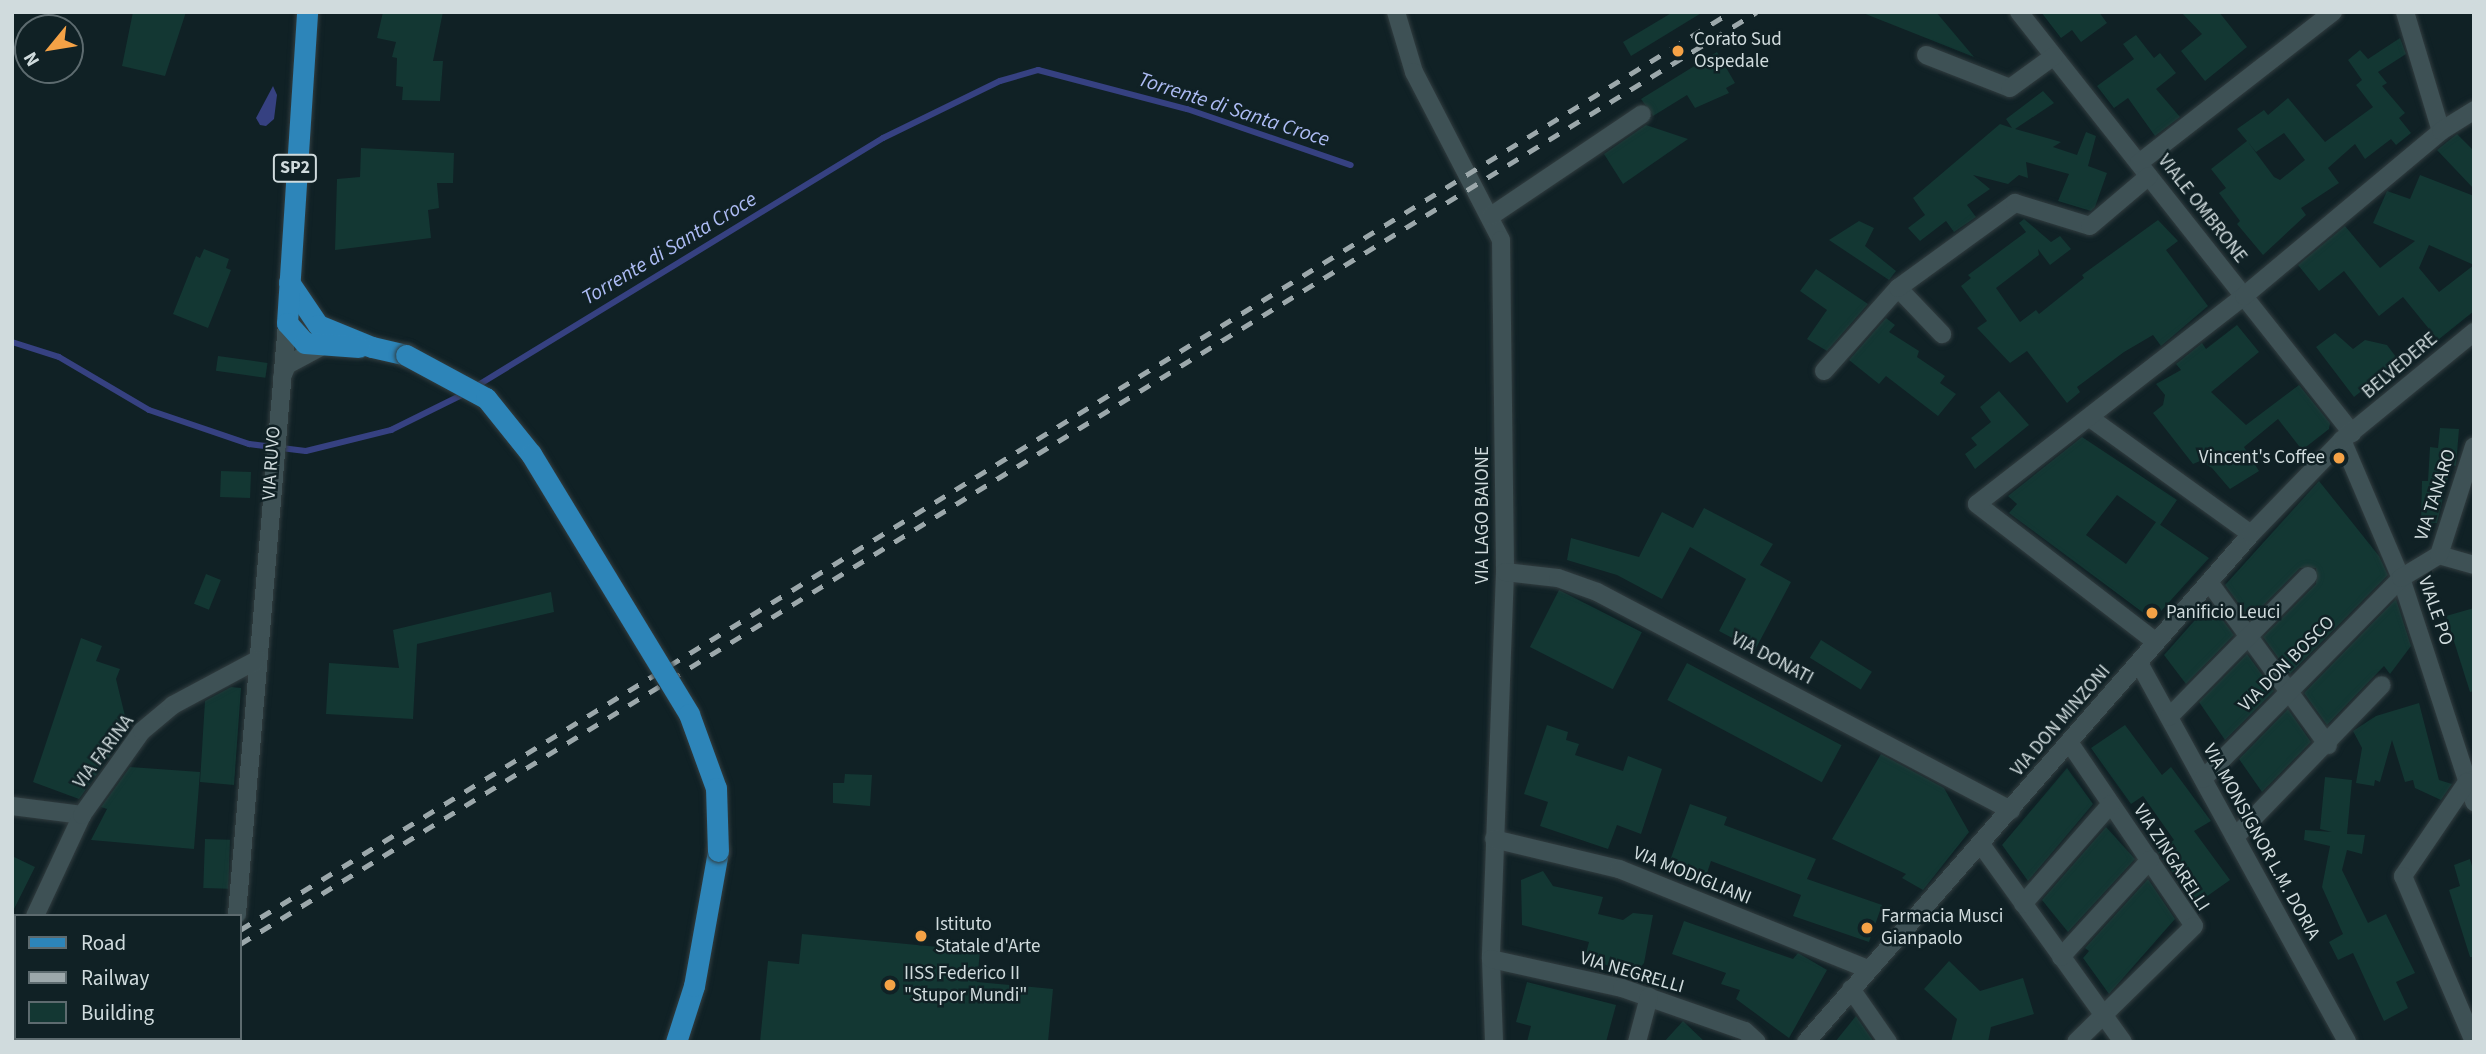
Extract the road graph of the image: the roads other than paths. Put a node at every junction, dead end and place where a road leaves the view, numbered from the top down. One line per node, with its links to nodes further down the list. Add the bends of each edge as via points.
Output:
1 (307, 12): 13 (main road, VIA RUVO / SP2)
2 (1396, 12): 12 (street, VIA LAGO BAIONE, via 1414,72)
3 (2019, 12): 7 (street, VIALE OMBRONE)
4 (2333, 12): 11 (street)
5 (2405, 12): 10 (street)
6 (1926, 55): 7 (street, via 2010,88)
7 (2054, 56): 11 (street, VIALE OMBRONE)
8 (2474, 110): 10 (street)
9 (1642, 114): 12 (street)
10 (2441, 131): 15 (street)
11 (2144, 170): 14 (street, via 2090,226 2015,203); 15 (street, VIALE OMBRONE)
12 (1491, 216): 30 (street, VIA LAGO BAIONE, via 1501,240)
13 (289, 282): 16 (main road, VIA RUVO / SP2); 17 (main road)
14 (1898, 288): 19 (street); 22 (street)
15 (2244, 296): 24 (street); 25 (street, VIALE OMBRONE)
16 (287, 323): 17 (main road); 20 (main road, via 305,343); 23 (street, VIA RUVO)
17 (318, 325): 21 (main road)
18 (2474, 332): 25 (street, BELVEDERE)
19 (1942, 334)
20 (321, 347): 21 (main road); 23 (street, via 287,365)
21 (372, 347): 63 (main road, bridge, via 406,355 486,398 531,454 689,714 716,788 718,851 694,986)
22 (1824, 371)
23 (278, 391): 36 (street, VIA RUVO)
24 (2090, 418): 27 (street); 35 (street, via 1977,504)
25 (2347, 436): 27 (street, VIA DON MINZONI); 32 (street, VIALE PO)
26 (2474, 446): 28 (street, VIA TANARO)
27 (2251, 534): 33 (street, VIA DON MINZONI)
28 (2439, 555): 29 (street); 32 (street, VIA TANARO)
29 (2474, 565)
30 (1505, 572): 48 (street, VIA DONATI, via 1558,578 1597,592); 51 (street, VIA LAGO BAIONE)
31 (2308, 576): 34 (street)
32 (2401, 578): 39 (street, VIA DON BOSCO); 44 (street, VIALE PO)
33 (2209, 582): 34 (street); 35 (street, VIA DON MINZONI)
34 (2249, 635): 39 (street); 40 (street)
35 (2156, 642): 37 (street, VIA DON MINZONI)
36 (257, 660): 49 (street, VIA FARINA, via 173,705 142,731); 56 (street, VIA RUVO)
37 (2139, 663): 40 (street, VIA MONSIGNOR L.M. DORIA); 41 (street, VIA DON MINZONI)
38 (2382, 685): 42 (street)
39 (2290, 690): 42 (street); 43 (street, VIA DON BOSCO)
40 (2169, 717): 43 (street, VIA MONSIGNOR L.M. DORIA)
41 (2069, 742): 46 (street, VIA ZINGARELLI); 48 (street, VIA DON MINZONI)
42 (2328, 746): 50 (street)
43 (2203, 779): 50 (street, VIA MONSIGNOR L.M. DORIA)
44 (2470, 781): 45 (street, VIALE PO); 72 (street, via 2403,876)
45 (2474, 802)
46 (2111, 804): 53 (street, VIA ZINGARELLI); 54 (street)
47 (12, 806): 49 (street)
48 (2011, 810): 52 (street, VIA DON MINZONI)
49 (82, 815): 55 (street, VIA FARINA)
50 (2235, 837): 71 (street, VIA MONSIGNOR L.M. DORIA)
51 (1494, 839): 58 (street, VIA LAGO BAIONE); 59 (street, VIA MODIGLIANI, via 1619,869)
52 (1979, 844): 54 (street); 59 (street, VIA DON MINZONI)
53 (2150, 860): 57 (street); 62 (street, VIA ZINGARELLI, via 2194,926)
54 (2023, 904): 57 (street)
55 (36, 914)
56 (237, 914)
57 (2062, 957): 62 (street)
58 (1491, 959): 61 (street, VIA NEGRELLI); 64 (street, VIA LAGO BAIONE)
59 (1868, 969): 60 (street, VIA DON MINZONI)
60 (1851, 989): 67 (street, VIA DON MINZONI); 68 (street)
61 (1649, 997): 65 (street); 66 (street, VIA NEGRELLI, via 1745,1031)
62 (2104, 1016): 69 (street); 70 (street)
63 (676, 1042)
64 (1494, 1042)
65 (1637, 1042)
66 (1757, 1042)
67 (1806, 1042)
68 (1888, 1042)
69 (2076, 1042)
70 (2123, 1042)
71 (2347, 1042)
72 (2474, 1042)

